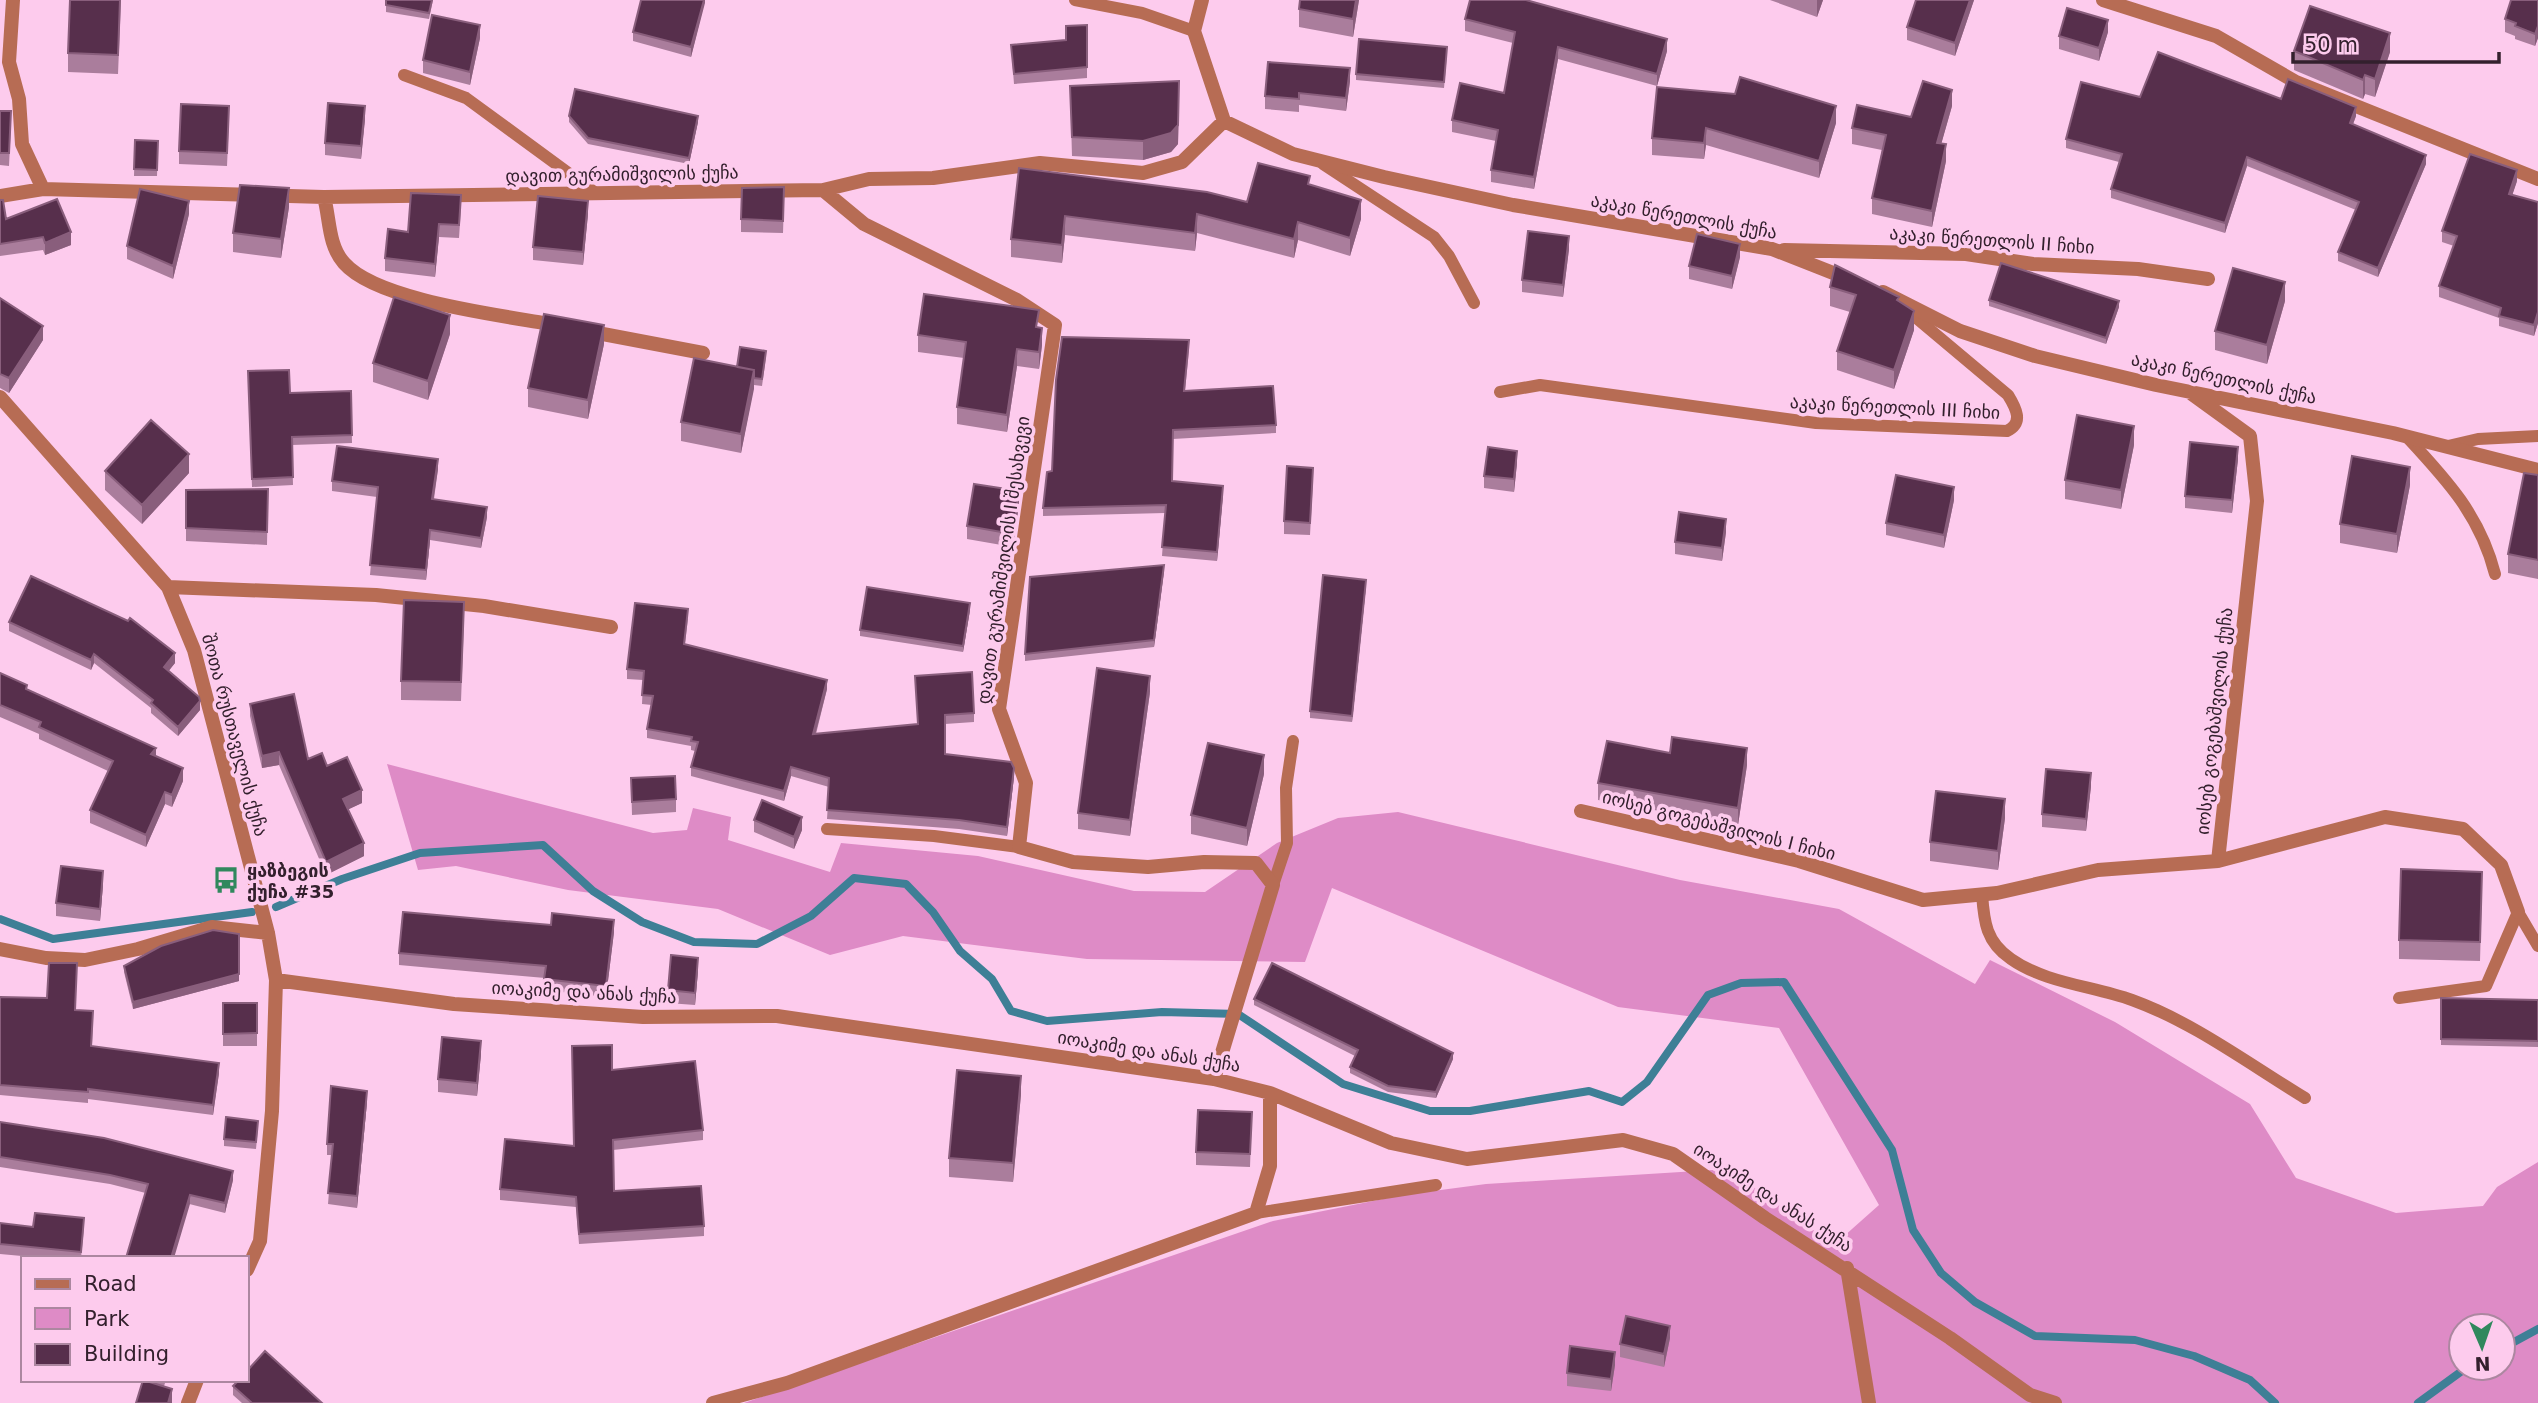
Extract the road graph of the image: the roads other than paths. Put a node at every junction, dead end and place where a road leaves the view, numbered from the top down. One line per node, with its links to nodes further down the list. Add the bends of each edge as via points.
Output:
1 (13, 0): 10 (street, via 9,62 19,99 22,144)
2 (1075, 0): 5 (lane, via 1142,13)
3 (1202, 0): 5 (street)
4 (2103, 0): 9 (street, via 2216,36 2296,82)
5 (1194, 31): 7 (street)
6 (404, 75): 12 (lane, via 466,98)
7 (1224, 121): 8 (street, აკაკი წერეთლის ქუჩა, via 1293,154); 11 (street, დავით გურამიშვილის ქუჩა, via 1182,162 1143,173 1040,163 933,178 869,179)
8 (1317, 160): 15 (street, აკაკი წერეთლის ქუჩა, via 1513,205); 18 (lane, via 1434,237 1450,256)
9 (2538, 179)
10 (43, 190): 13 (street, დავით გურამიშვილის ქუჩა); 14 (street, დავით გურამიშვილის ქუჩა)
11 (823, 190): 12 (street, დავით გურამიშვილის ქუჩა); 33 (street, დავით გურამიშვილის I შესახვევი, via 864,224 1017,300 1055,325 999,709 1026,783)
12 (597, 194): 14 (street, დავით გურამიშვილის ქუჩა)
13 (0, 196)
14 (324, 197): 19 (street, via 331,239 344,263 367,281 426,300)
15 (1772, 249): 16 (street, აკაკი წერეთლის II ჩიხი, via 1966,254); 17 (street, აკაკი წერეთლის ქუჩა)
16 (2208, 279)
17 (1889, 294): 20 (street, აკაკი წერეთლის ქუჩა, via 1960,331 2035,356); 21 (lane, აკაკი წერეთლის III ჩიხი, via 2008,395 2018,420 2014,428 1816,423 1540,385)
18 (1474, 303)
19 (703, 353)
20 (2189, 391): 23 (street, აკაკი წერეთლის ქუჩა); 34 (street, იოსებ გოგებაშვილის ქუჩა, via 2250,436 2256,501)
21 (1500, 392)
22 (0, 397): 28 (street, შოთა რუსთაველის ქუჩა)
23 (2406, 436): 25 (street, აკაკი წერეთლის ქუჩა); 27 (lane, via 2445,477 2479,525)
24 (2538, 436): 25 (lane, via 2478,439)
25 (2447, 446): 26 (street, აკაკი წერეთლის ქუჩა)
26 (2538, 470)
27 (2496, 574)
28 (168, 587): 29 (street, via 376,595 484,606); 38 (street, შოთა რუსთაველის ქუჩა, via 194,650)
29 (611, 627)
30 (1293, 741): 35 (lane, via 1286,788 1287,843)
31 (1581, 811): 36 (street, იოსებ გოგებაშვილის I ჩიხი, via 1799,861 1923,900)
32 (827, 829): 33 (lane)
33 (1019, 847): 35 (street, via 1073,862 1147,867 1256,863)
34 (2218, 861): 36 (street, იოსებ გოგებაშვილის I ჩიხი, via 2098,870); 37 (street, იოსებ გოგებაშვილის ქუჩა, via 2385,817 2463,829 2501,864)
35 (1273, 886): 43 (street)
36 (1982, 894): 45 (lane, via 1990,941 2012,960 2170,1017)
37 (2518, 912): 39 (lane, იოსებ გოგებაშვილის ქუჩა); 42 (lane, via 2486,986)
38 (268, 933): 40 (street, via 212,927 85,960); 41 (street, შოთა რუსთაველის ქუჩა)
39 (2538, 946)
40 (0, 949)
41 (276, 980): 43 (street, იოაკიმე და ანას ქუჩა, via 454,1004 643,1017 777,1016); 48 (street, შოთა რუსთაველის ქუჩა, via 272,1111 260,1241)
42 (2399, 998)
43 (1214, 1079): 44 (street, იოაკიმე და ანას ქუჩა)
44 (1270, 1093): 47 (street, via 1270,1166); 49 (street, იოაკიმე და ანას ქუჩა, via 1391,1143 1467,1159 1623,1140 1673,1154)
45 (2305, 1098)
46 (1436, 1185): 47 (lane)
47 (1256, 1213): 52 (street, via 787,1382)
48 (248, 1268)
49 (1847, 1268): 53 (street); 54 (street, იოაკიმე და ანას ქუჩა, via 2030,1395)
50 (196, 1382): 51 (street)
51 (188, 1403)
52 (713, 1403)
53 (1869, 1403)
54 (2056, 1403)

